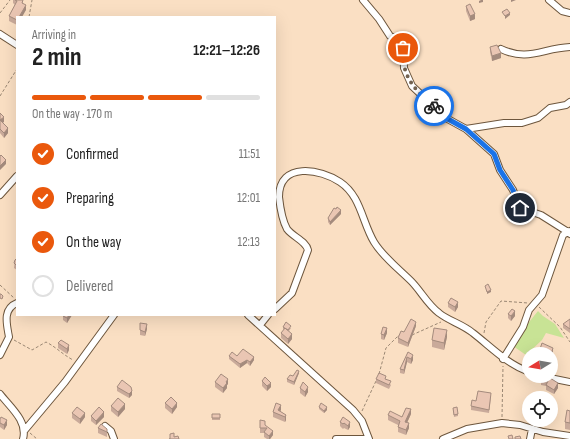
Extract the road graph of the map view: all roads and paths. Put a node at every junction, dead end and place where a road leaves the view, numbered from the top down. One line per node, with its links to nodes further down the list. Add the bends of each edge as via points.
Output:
1 (10, 0): 6 (path)
2 (32, 0): 7 (path)
3 (363, 0): 15 (street, via 390,36 400,39 404,68 412,86 446,118)
4 (548, 0): 5 (street, via 562,10)
5 (570, 12)
6 (0, 13)
7 (29, 16)
8 (0, 34): 9 (street)
9 (16, 44)
10 (570, 47): 11 (street, via 532,55 514,55)
11 (501, 49)
12 (16, 71): 13 (path)
13 (0, 96)
14 (570, 102): 15 (street, via 550,108 538,118 522,123)
15 (466, 129): 18 (street, via 494,154 520,208 541,215)
16 (16, 177): 17 (street)
17 (0, 195)
18 (569, 233): 31 (street, via 563,235 542,295 529,310 524,327)
19 (0, 284): 20 (path, via 13,296)
20 (15, 304): 29 (street, via 8,311)
21 (276, 308): 25 (street, via 292,293 308,250 288,229 283,219 279,196 283,182 295,172 304,170 326,175 347,188 356,199 374,243 412,282 431,306)
22 (113, 316): 32 (street)
23 (249, 316): 26 (street)
24 (267, 316): 26 (street)
25 (447, 318): 28 (path, via 435,326); 31 (street, via 460,323)
26 (260, 325): 37 (street)
27 (404, 332): 37 (path, via 396,336 386,348 378,375)
28 (410, 335)
29 (8, 337): 30 (street); 32 (path, via 32,350 46,342 58,352)
30 (0, 355)
31 (503, 359): 33 (street); 38 (path)
32 (80, 363): 41 (street)
33 (522, 368)
34 (558, 380): 35 (street)
35 (570, 382)
36 (0, 394): 41 (street)
37 (359, 416): 47 (street)
38 (502, 423): 40 (street); 48 (street, via 467,429)
39 (105, 426): 45 (street, via 111,431)
40 (532, 429): 42 (street); 49 (street)
41 (25, 430): 43 (street); 44 (path)
42 (568, 437)
43 (22, 439)
44 (37, 439)
45 (114, 439)
46 (336, 439): 47 (street)
47 (368, 439)
48 (443, 439)
49 (530, 439)

